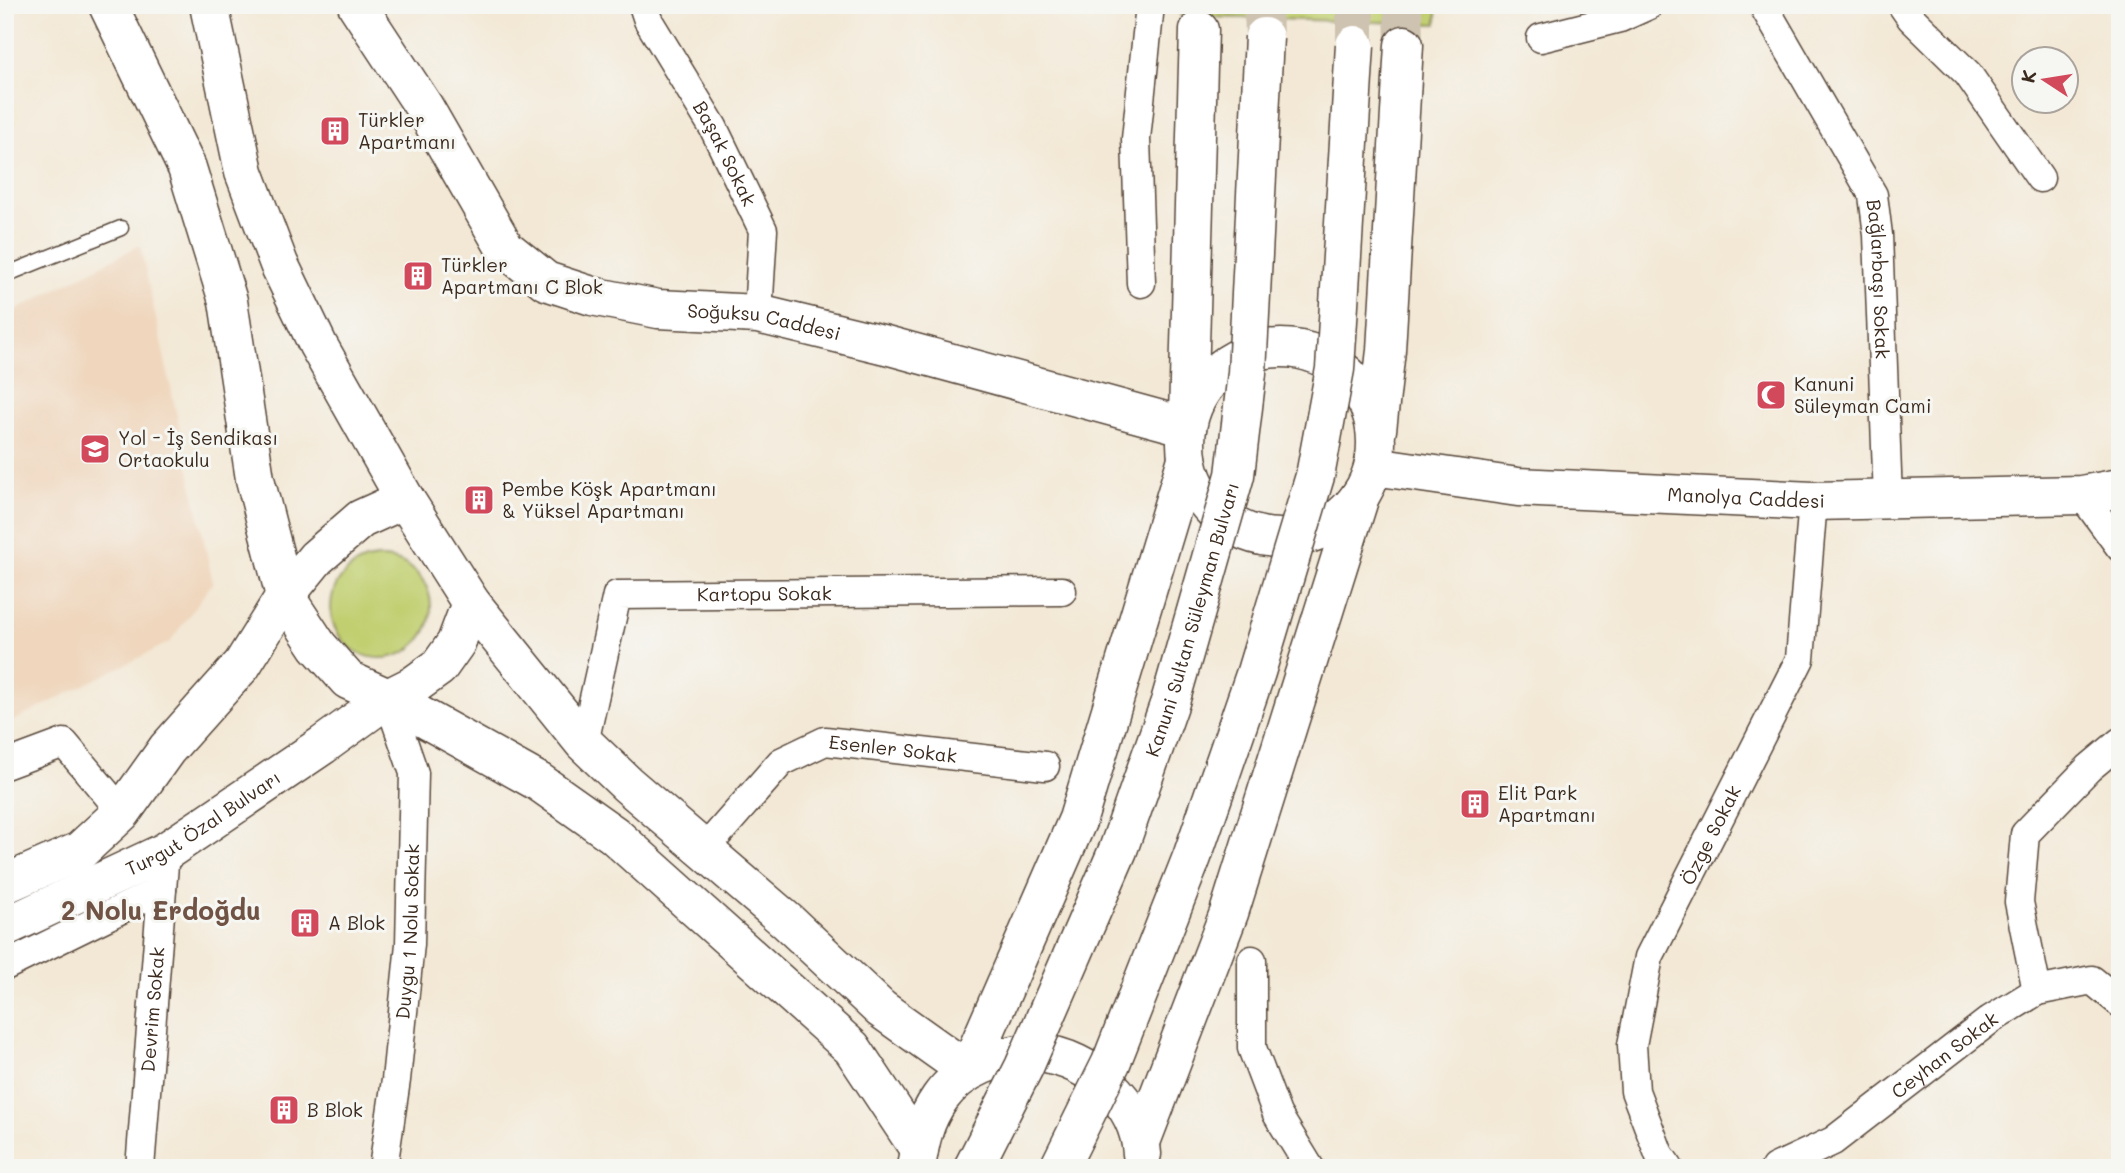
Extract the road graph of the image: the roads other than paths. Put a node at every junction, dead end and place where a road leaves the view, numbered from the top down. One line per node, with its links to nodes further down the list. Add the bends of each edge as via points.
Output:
1 (108, 5): 30 (main road, via 187,168 228,301 255,479)
2 (209, 5): 25 (main road, via 244,172 279,264 318,345)
3 (357, 5): 15 (main road, Soğuksu Caddesi)
4 (382, 5): 15 (main road, Soğuksu Caddesi)
5 (643, 5): 20 (street, Başak Sokak, via 713,127 763,230)
6 (1150, 5): 19 (street, via 1136,139)
7 (1649, 5): 12 (street, via 1620,18)
8 (1763, 5): 26 (street, Bağlarbaşı Sokak, via 1872,195 1878,235)
9 (1902, 5): 16 (street, via 1968,74)
10 (1199, 30): 21 (main road)
11 (1264, 37): 52 (main road, Kanuni Sultan Süleyman Bulvarı, bridge, via 1247,373 1235,475 1170,702 1118,850 1024,1067)
12 (1541, 38)
13 (1355, 45): 53 (main road, bridge, via 1335,369 1315,476 1192,857 1111,1063)
14 (1404, 45): 22 (main road, via 1386,350)
15 (424, 107): 20 (main road, Soğuksu Caddesi, via 505,248 546,281 658,309)
16 (2040, 178)
17 (121, 228): 18 (lane)
18 (5, 275)
19 (1141, 283)
20 (758, 314): 21 (main road, Soğuksu Caddesi, via 886,345)
21 (1187, 443): 22 (main road, via 1198,489 1218,515 1246,531 1277,538 1310,534 1338,519); 22 (main road, via 1197,398 1216,373 1260,350 1301,349 1329,360 1353,380 1369,406); 47 (main road, via 1078,819)
22 (1370, 466): 27 (main road, Manolya Caddesi, via 1518,487); 48 (main road, via 1229,913)
23 (2120, 488): 24 (main road, Manolya Caddesi)
24 (2082, 495): 26 (main road, Manolya Caddesi); 28 (street)
25 (405, 499): 30 (main road, via 361,519 316,558); 31 (main road)
26 (1888, 499): 27 (main road, Manolya Caddesi)
27 (1813, 501): 55 (street, Özge Sokak, via 1800,659 1648,957 1632,1045 1635,1091)
28 (2120, 547)
29 (1062, 591): 33 (street, Kartopu Sokak, via 617,595)
30 (285, 596): 32 (main road, via 318,646 348,680); 37 (main road, via 242,666 167,749)
31 (471, 603): 32 (main road, via 456,643 439,667); 33 (main road)
32 (388, 698): 39 (main road, Turgut Özal Bulvarı); 49 (main road, via 539,782 614,835 852,1048); 51 (street, Duygu 1 Nolu Sokak, via 414,773 409,956)
33 (584, 743): 38 (main road)
34 (2120, 743): 45 (street, via 2025,834 2019,902)
35 (5, 765): 37 (street, via 64,743)
36 (1045, 766): 38 (street, Esenler Sokak, via 825,741 780,762)
37 (122, 812): 40 (main road, via 79,851)
38 (705, 850): 47 (main road, via 880,1009)
39 (165, 852): 41 (street, Devrim Sokak); 42 (main road, Turgut Özal Bulvarı)
40 (5, 884)
41 (162, 889): 44 (street); 50 (street, Devrim Sokak)
42 (5, 927)
43 (1252, 960): 54 (street, via 1252,1048 1277,1114)
44 (5, 966)
45 (2037, 991): 46 (street, Ceyhan Sokak, via 2092,980); 56 (street, Ceyhan Sokak, via 1990,1020 1833,1142)
46 (2120, 1003)
47 (968, 1071): 48 (main road, via 1001,1057 1038,1053 1073,1061 1104,1080 1127,1108); 49 (main road, via 941,1096 922,1130)
48 (1142, 1155)
49 (917, 1158)
50 (140, 1168)
51 (383, 1168)
52 (973, 1168)
53 (1059, 1168)
54 (1310, 1168)
55 (1669, 1168)
56 (1775, 1168)

